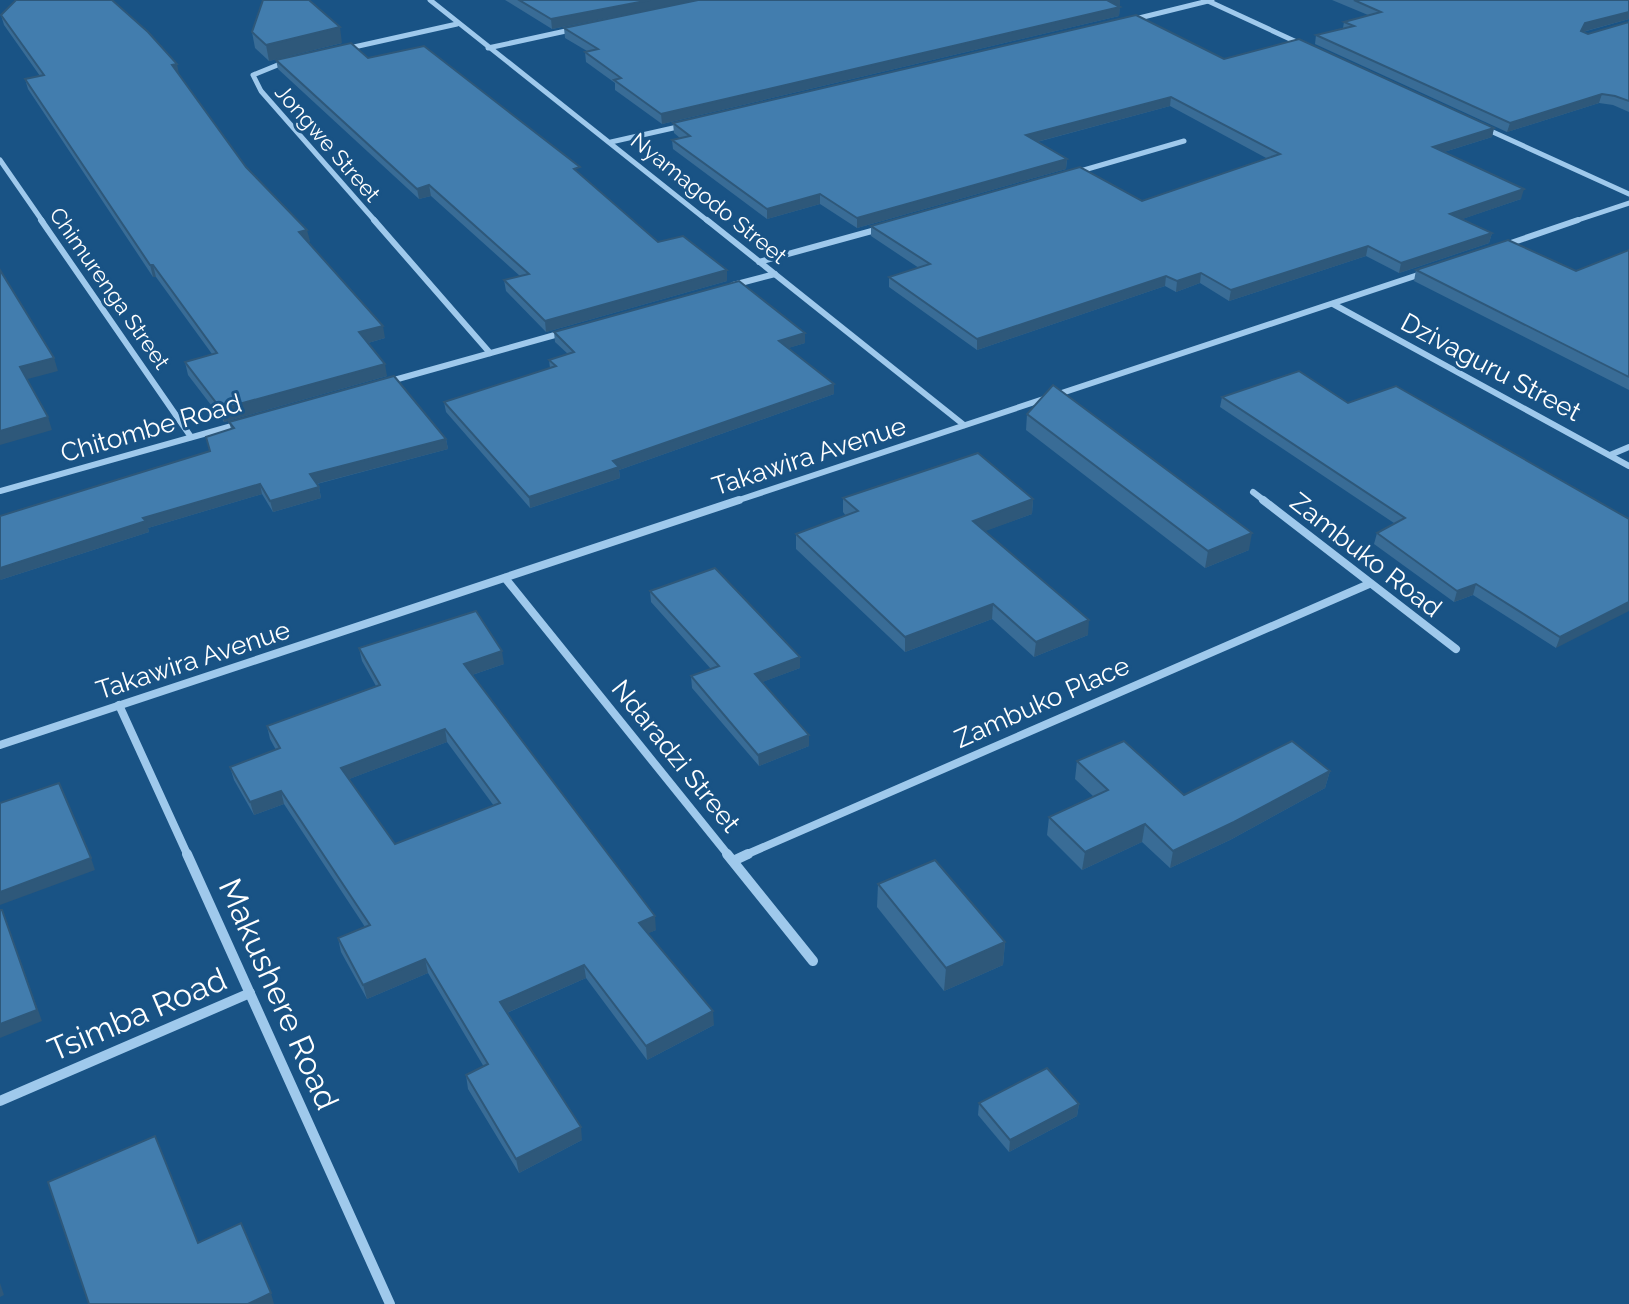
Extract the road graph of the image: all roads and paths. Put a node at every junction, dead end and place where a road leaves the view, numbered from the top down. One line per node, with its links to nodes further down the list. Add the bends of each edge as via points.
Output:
1 (430, 0): 4 (street, Nyamagodo Street)
2 (1209, 0): 3 (street); 7 (street)
3 (1118, 23)
4 (457, 24): 6 (street, Nyamagodo Street); 8 (street)
5 (587, 27): 6 (street)
6 (488, 48): 13 (street, Nyamagodo Street)
7 (1309, 48)
8 (338, 50)
9 (293, 60): 26 (street, Jongwe Street, via 253,75 261,91)
10 (689, 124): 13 (street)
11 (1477, 124): 16 (street)
12 (1184, 141): 15 (street)
13 (611, 142): 20 (street, Nyamagodo Street)
14 (0, 160): 30 (street, Chimurenga Street)
15 (1066, 176)
16 (1629, 194)
17 (1629, 203): 19 (street)
18 (891, 225): 20 (street)
19 (1491, 250)
20 (759, 262): 22 (street, Nyamagodo Street)
21 (1434, 270): 24 (street, Takawira Avenue)
22 (775, 274): 23 (street); 29 (street, Nyamagodo Street)
23 (730, 286)
24 (1333, 304): 29 (street, Takawira Avenue); 32 (street, Dzivaguru Street)
25 (565, 332): 26 (street)
26 (490, 353): 27 (street)
27 (370, 387)
28 (251, 420): 30 (street, Chitombe Road)
29 (964, 425): 36 (street, Takawira Avenue)
30 (191, 437): 34 (street, Chitombe Road)
31 (1629, 447): 32 (street)
32 (1610, 455): 33 (street, Dzivaguru Street)
33 (1629, 466)
34 (0, 491)
35 (1253, 492): 37 (street, Zambuko Road)
36 (505, 578): 39 (street, Takawira Avenue); 41 (street, Ndaradzi Street)
37 (1369, 584): 38 (street, Zambuko Road); 41 (street, Zambuko Place)
38 (1456, 649)
39 (119, 705): 40 (street, Takawira Avenue); 43 (street, Makushere Road)
40 (0, 745)
41 (733, 861): 42 (street, Ndaradzi Street)
42 (813, 961)
43 (250, 993): 44 (street, Tsimba Road); 45 (street, Makushere Road)
44 (0, 1101)
45 (390, 1304)

